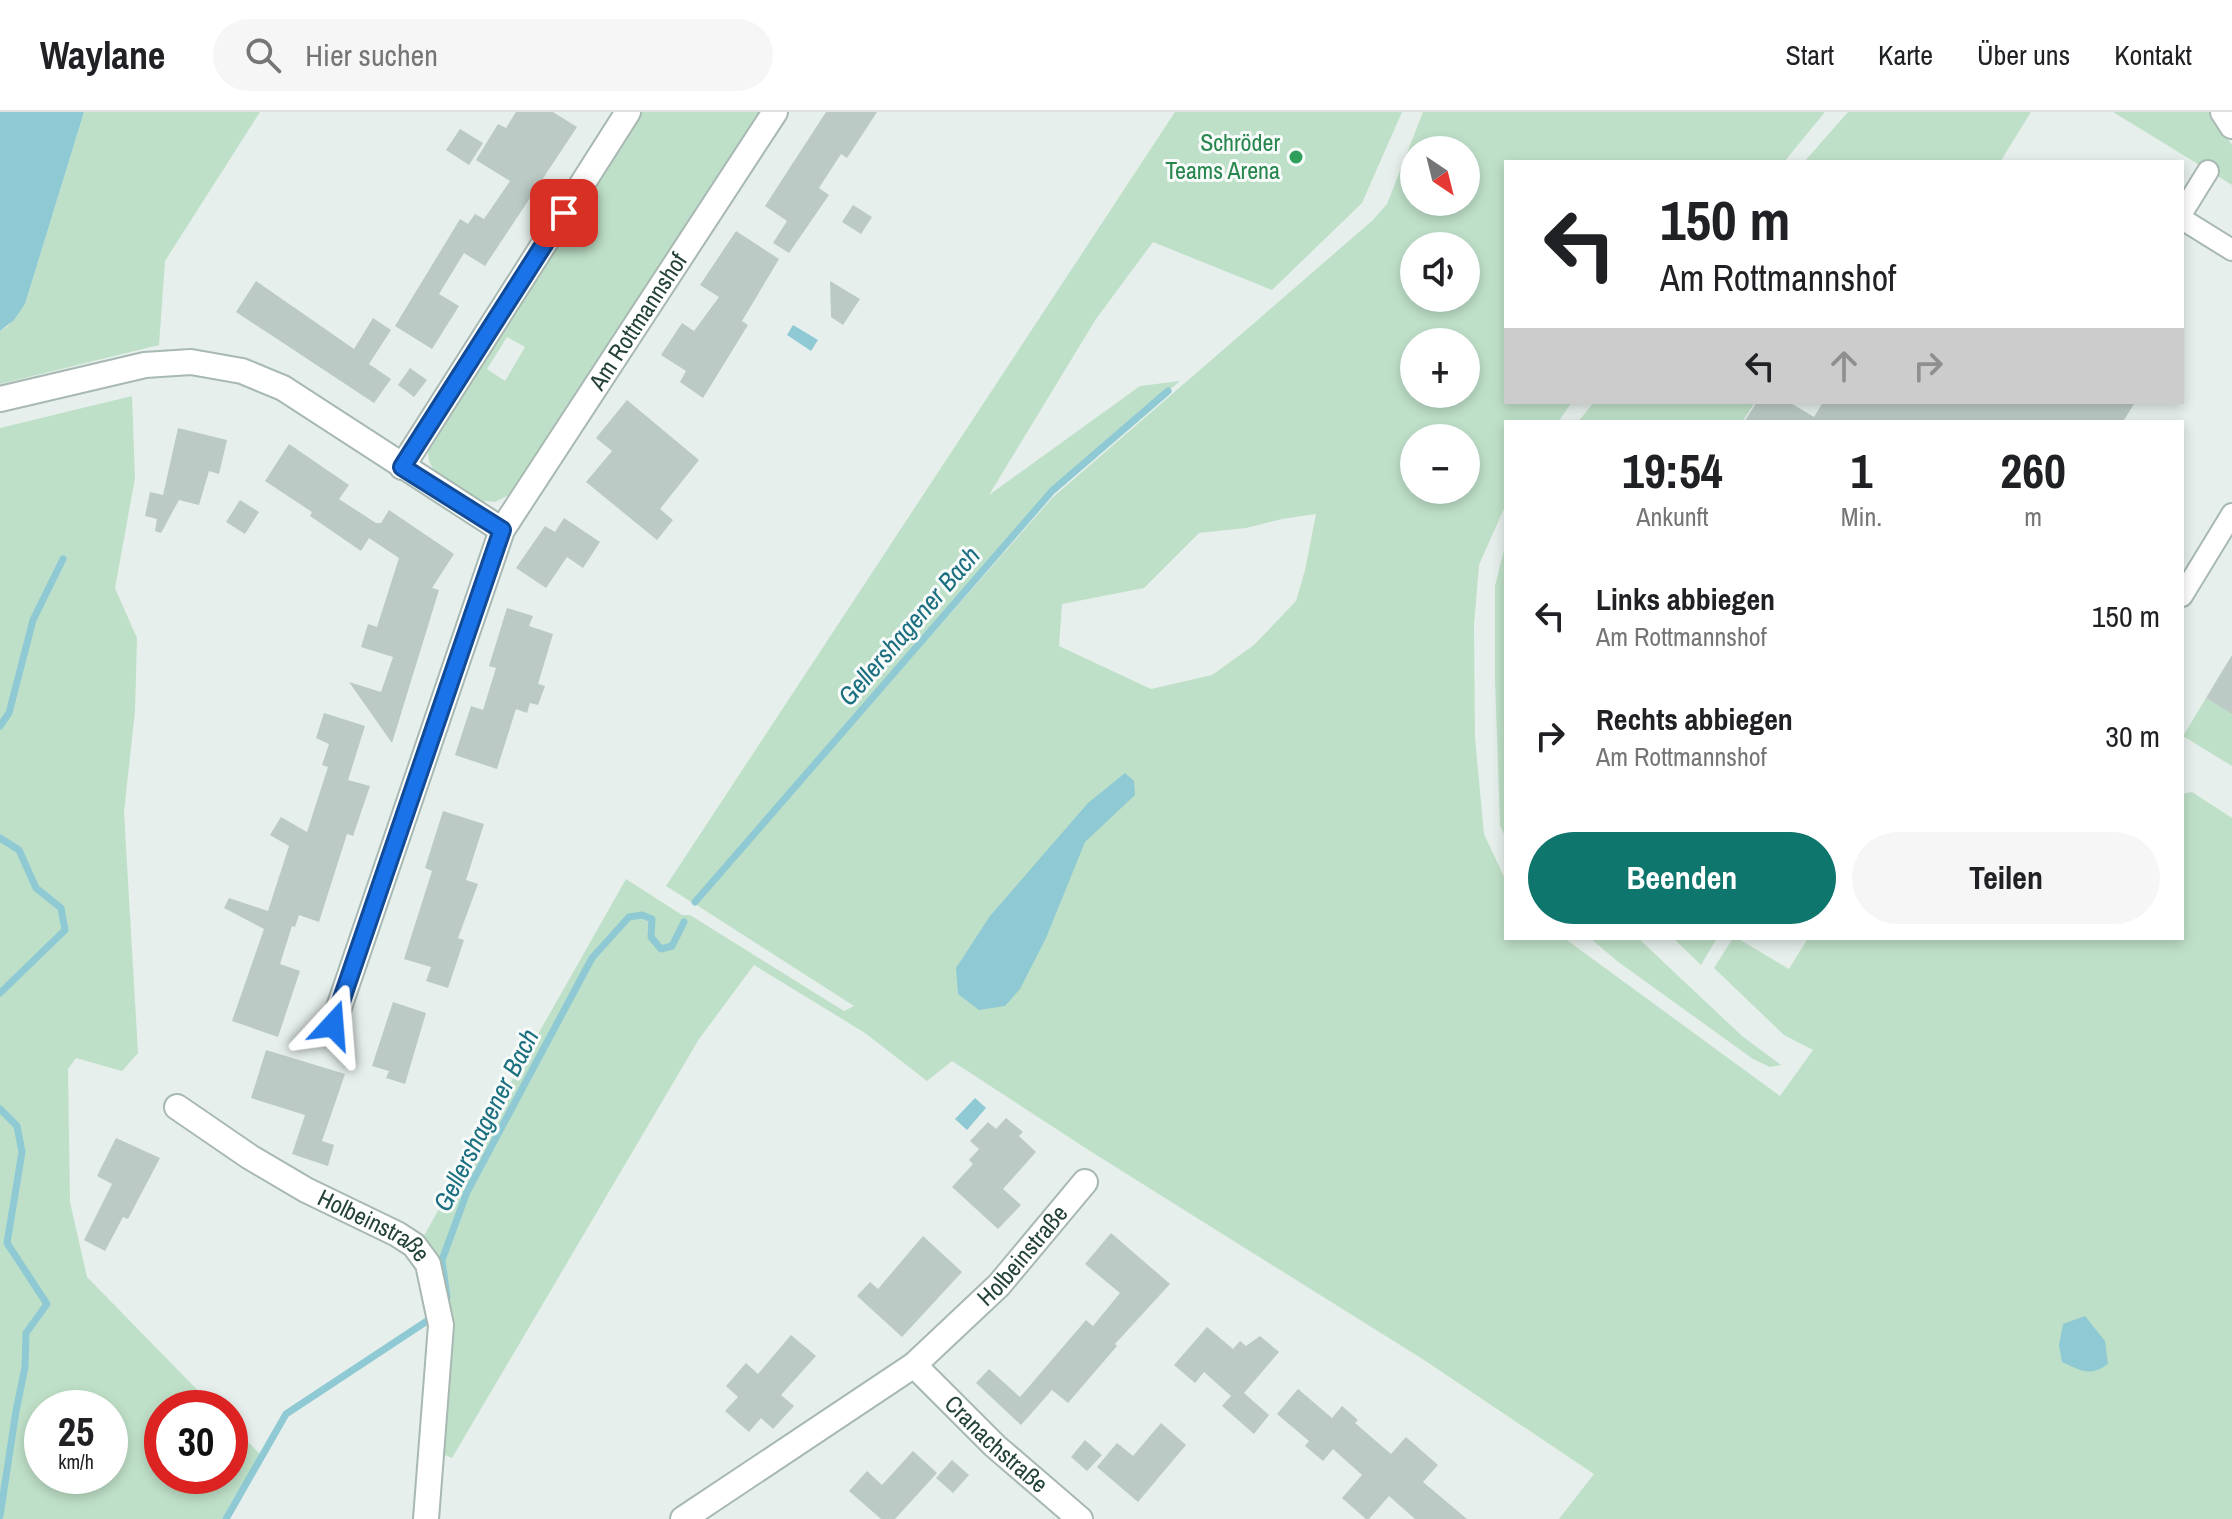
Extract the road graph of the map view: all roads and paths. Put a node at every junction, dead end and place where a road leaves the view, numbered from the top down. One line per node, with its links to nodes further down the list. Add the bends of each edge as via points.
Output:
1 (628, 112): 10 (street)
2 (775, 112): 12 (street, Am Rottmannshof)
3 (2223, 112): 4 (street)
4 (2232, 126)
5 (2208, 171): 6 (street)
6 (2184, 213)
7 (2184, 217): 8 (street)
8 (2232, 250)
9 (0, 399): 10 (street, via 145,365 191,362 242,371 283,388)
10 (402, 467): 12 (street)
11 (2232, 514): 13 (street)
12 (502, 530): 14 (street, Am Rottmannshof)
13 (2184, 593)
14 (333, 1025)
15 (177, 1107): 18 (street, Holbeinstraße, via 306,1190 397,1234 428,1264 441,1325)
16 (1085, 1182): 17 (street, Holbeinstraße, via 999,1285)
17 (914, 1365): 19 (street, Holbeinstraße); 20 (street, Cranachstraße, via 995,1446)
18 (426, 1519)
19 (683, 1519)
20 (1080, 1519)

